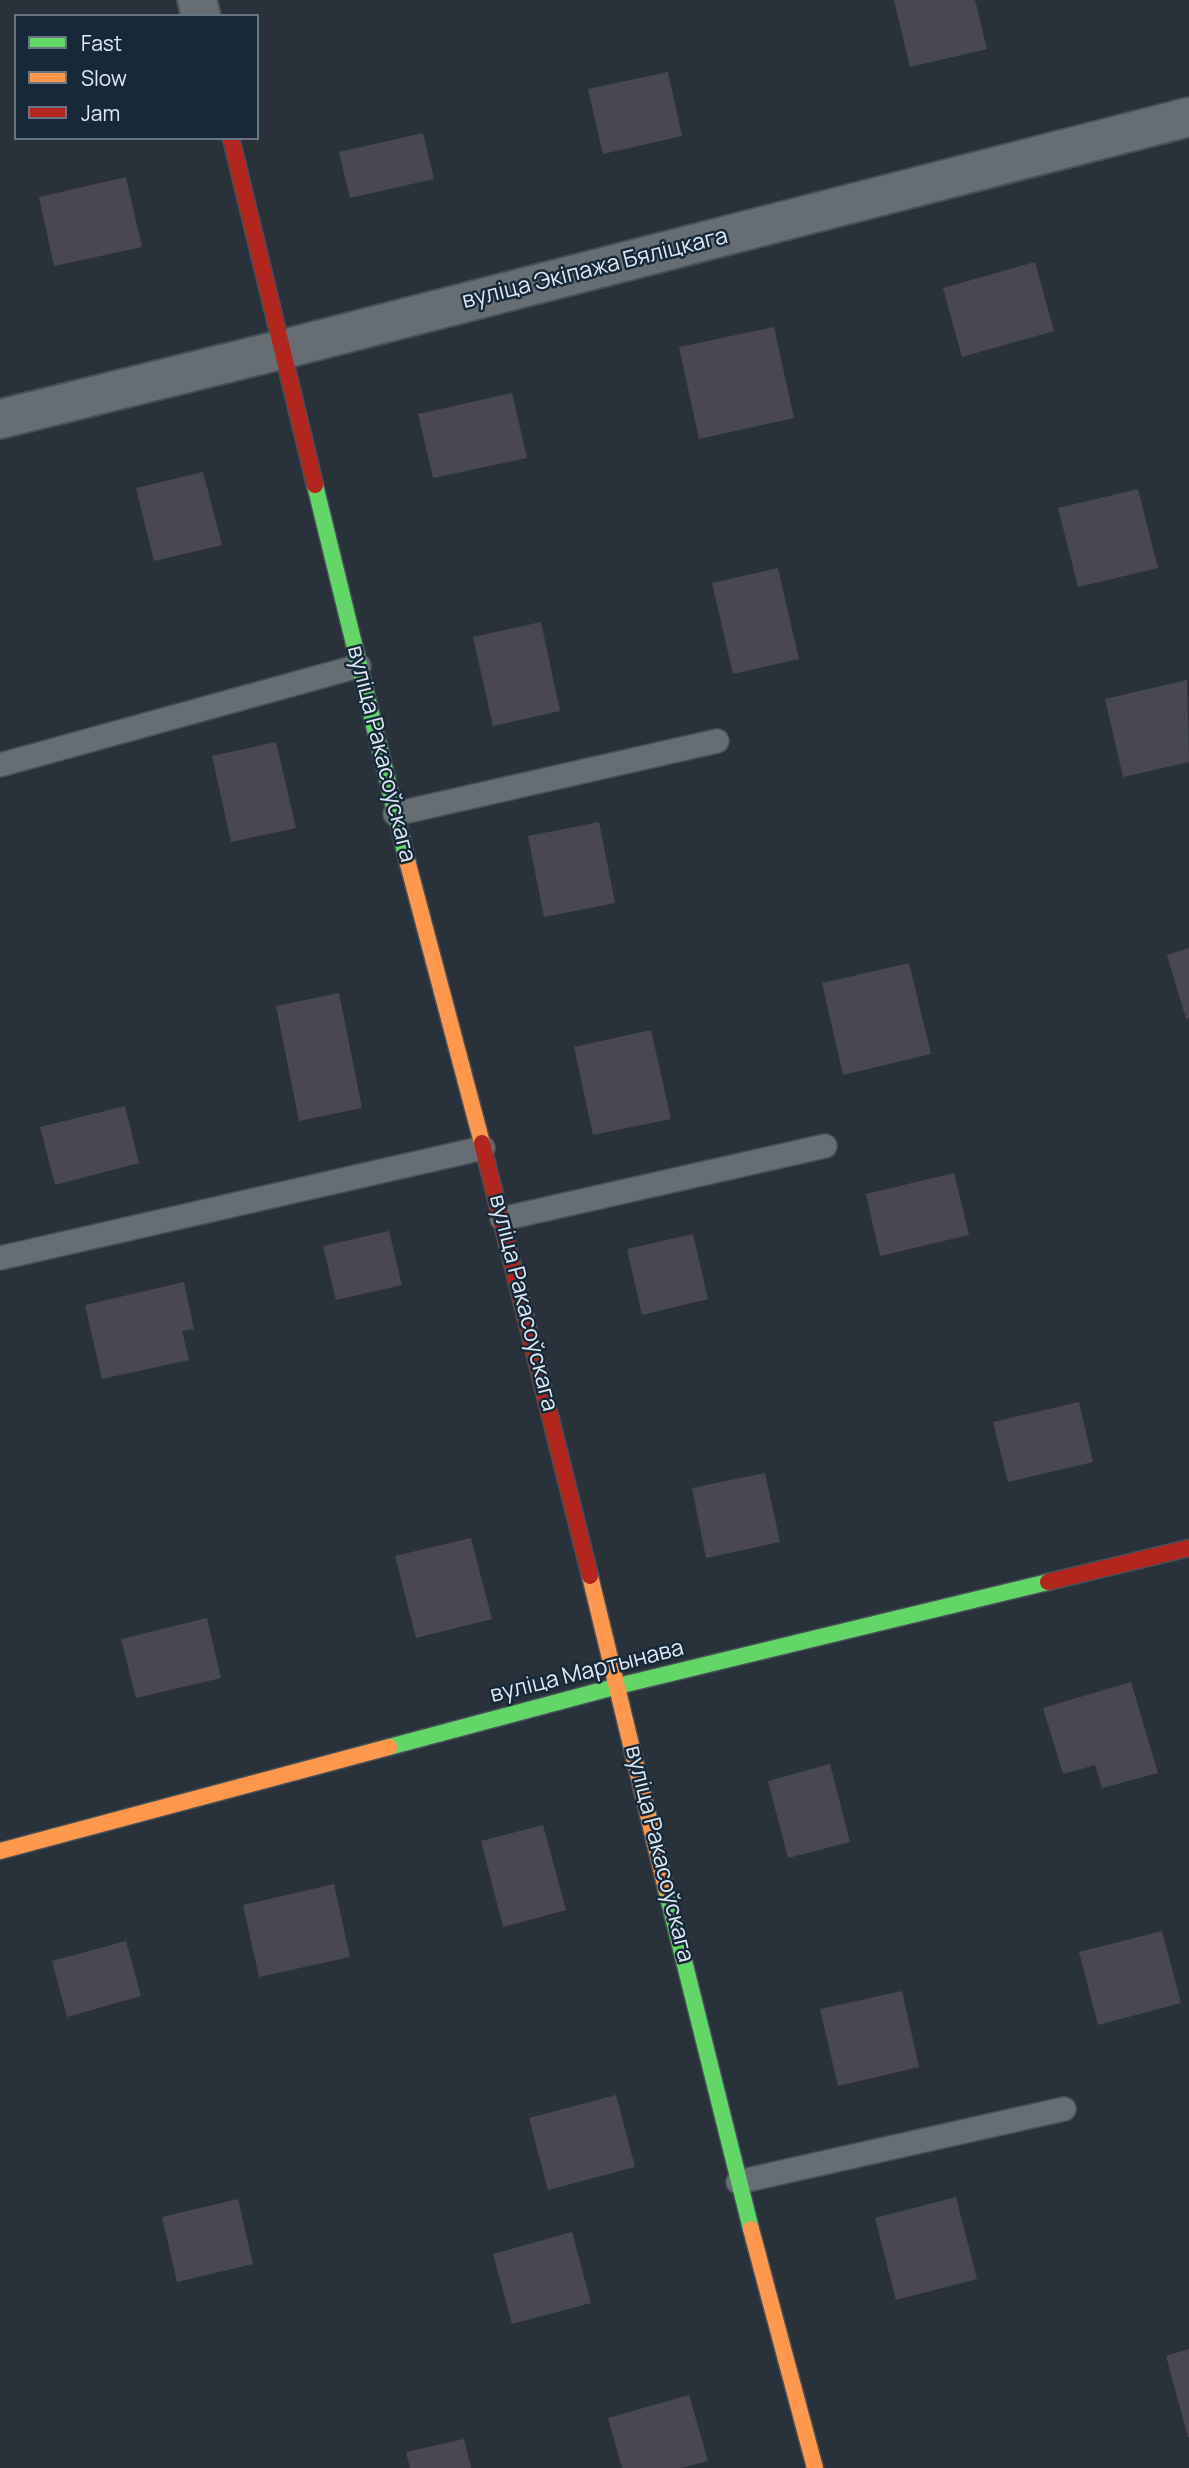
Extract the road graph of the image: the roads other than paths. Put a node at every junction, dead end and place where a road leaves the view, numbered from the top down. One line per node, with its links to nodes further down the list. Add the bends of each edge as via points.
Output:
1 (1189, 117): 3 (street, вуліца Экіпажа Бяліцкага)
2 (232, 140): 3 (street, вуліца Ракасоўскага)
3 (284, 349): 4 (street, вуліца Экіпажа Бяліцкага); 5 (street, вуліца Ракасоўскага)
4 (0, 419)
5 (359, 667): 7 (lane); 8 (street, вуліца Ракасоўскага)
6 (717, 741): 8 (lane)
7 (0, 765)
8 (394, 814): 10 (street, вуліца Ракасоўскага)
9 (825, 1146): 11 (lane)
10 (483, 1148): 11 (street, вуліца Ракасоўскага); 12 (lane)
11 (502, 1219): 14 (street, вуліца Ракасоўскага)
12 (0, 1258)
13 (1189, 1548): 14 (street, вуліца Мартынава)
14 (618, 1686): 15 (street, вуліца Мартынава); 17 (street, вуліца Ракасоўскага)
15 (0, 1852)
16 (1064, 2109): 17 (lane)
17 (738, 2182): 18 (street, вуліца Ракасоўскага)
18 (815, 2468)

